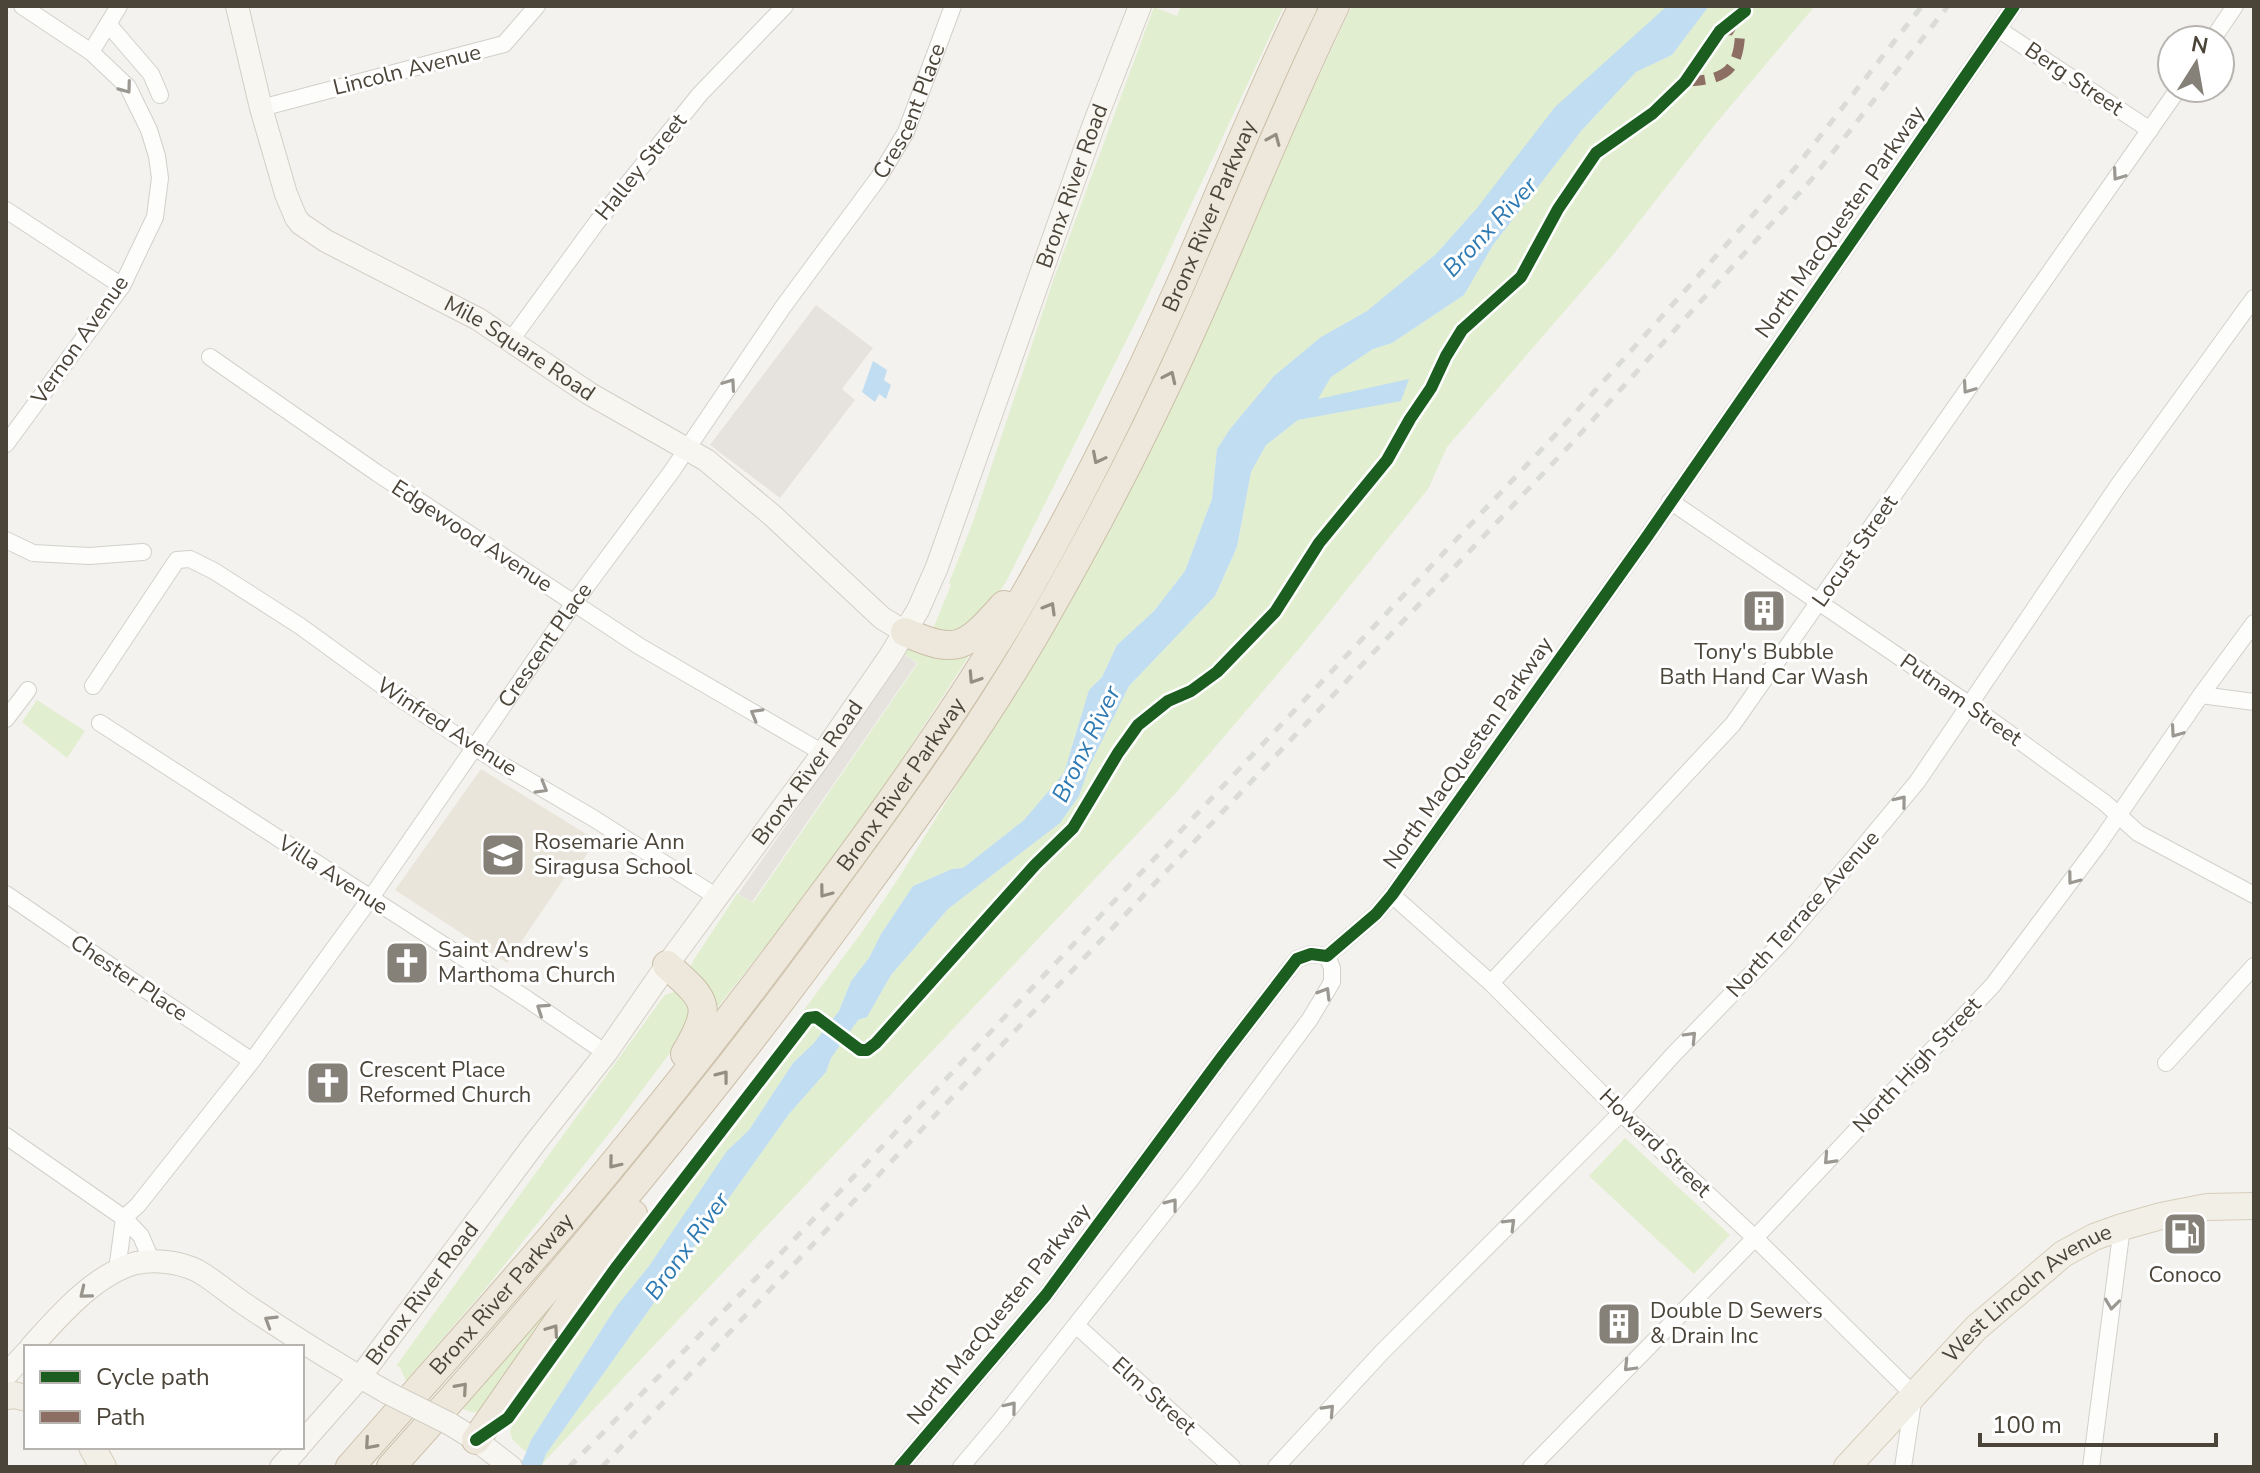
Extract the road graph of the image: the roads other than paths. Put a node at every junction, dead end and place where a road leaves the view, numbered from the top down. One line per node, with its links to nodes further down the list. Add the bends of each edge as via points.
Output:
1 (22, 6): 15 (street, Vernon Avenue)
2 (119, 6): 12 (street)
3 (237, 6): 18 (street, Mile Square Road)
4 (537, 6): 18 (street, Lincoln Avenue, via 504,44)
5 (785, 6): 23 (street, Halley Street, via 700,94)
6 (953, 6): 26 (street, Crescent Place, one-way to 6, via 879,177 906,132)
7 (1140, 6): 34 (street, Bronx River Road, via 937,567)
8 (1303, 6): 30 (highway, Bronx River Parkway, one-way to 30, via 1155,340)
9 (1335, 6): 60 (highway, Bronx River Parkway, one-way to 9, via 883,862 1041,623 1164,391)
10 (2014, 6): 14 (street, North MacQuesten Parkway)
11 (2235, 6): 13 (street)
12 (108, 24): 15 (street); 16 (street, via 151,74)
13 (2223, 24)
14 (1998, 29): 19 (street, Berg Street); 27 (street, North MacQuesten Parkway)
15 (91, 52): 21 (street, Vernon Avenue, one-way to 21, via 128,87 149,130 160,178 155,217)
16 (160, 95)
17 (2168, 104): 19 (street, Locust Street)
18 (261, 108): 23 (street, Mile Square Road, via 289,203 301,224)
19 (2150, 130): 31 (street, Locust Street, one-way to 31)
20 (6, 210): 21 (street)
21 (122, 286): 25 (street, Vernon Avenue)
22 (2254, 298): 39 (street, North Terrace Avenue, via 2117,487)
23 (511, 340): 26 (street, Mile Square Road, via 590,394)
24 (210, 357): 32 (street, Edgewood Avenue)
25 (6, 444)
26 (687, 449): 32 (street, Crescent Place); 34 (street, Mile Square Road, via 718,469 882,618)
27 (1670, 501): 31 (street, Putnam Street); 46 (street, North MacQuesten Parkway)
28 (6, 540): 29 (street, via 33,553)
29 (143, 552)
30 (1042, 563): 34 (highway, via 983,629 961,644 940,646); 58 (highway, Bronx River Parkway, one-way to 58, via 885,810)
31 (1820, 601): 39 (street, Putnam Street); 53 (street, Locust Street, via 1733,724)
32 (574, 603): 42 (street, Crescent Place); 43 (street, Edgewood Avenue, one-way to 32)
33 (2254, 623): 37 (street, North High Street)
34 (905, 632): 43 (street, Bronx River Road)
35 (93, 686): 42 (street, Winfred Avenue, via 177,560 190,559 300,626)
36 (28, 690): 40 (street)
37 (2201, 695): 38 (street); 44 (street, North High Street, one-way to 44)
38 (2254, 702)
39 (1970, 705): 44 (street, Putnam Street); 57 (street, North Terrace Avenue, one-way to 39, via 1833,883 1917,782)
40 (6, 719)
41 (100, 723): 49 (street, Villa Avenue)
42 (476, 747): 48 (street, Winfred Avenue, one-way to 48); 49 (street, Crescent Place)
43 (823, 753): 48 (street, Bronx River Road)
44 (2118, 816): 47 (street, Putnam Street, via 2138,833); 64 (street, North High Street, one-way to 64, via 1993,985)
45 (6, 894): 55 (street, Chester Place)
46 (1392, 895): 50 (street, North MacQuesten Parkway); 53 (street, Howard Street)
47 (2254, 895)
48 (717, 897): 51 (street, Bronx River Road)
49 (370, 899): 54 (street, Villa Avenue, one-way to 49); 55 (street, Crescent Place)
50 (1327, 956): 67 (street, one-way to 50, via 1310,1019 1332,982); 82 (street, North MacQuesten Parkway, via 1297,959 1046,1295)
51 (667, 965): 54 (street, Bronx River Road); 58 (highway, via 695,991 704,1012 699,1031)
52 (2254, 966): 56 (street)
53 (1491, 983): 57 (street, Howard Street)
54 (606, 1053): 71 (street, Bronx River Road)
55 (252, 1061): 62 (street, Crescent Place)
56 (2166, 1063)
57 (1621, 1113): 64 (street, Howard Street); 85 (street, North Terrace Avenue, one-way to 57, via 1382,1352)
58 (643, 1128): 80 (highway, Bronx River Parkway, one-way to 80)
59 (6, 1136): 62 (street)
60 (675, 1137): 74 (highway, one-way to 60, via 618,1236); 81 (highway, Bronx River Parkway, one-way to 60)
61 (2254, 1206): 63 (main road, West Lincoln Avenue, via 2207,1207)
62 (124, 1218): 65 (street, via 141,1236); 66 (street)
63 (2122, 1227): 72 (main road, West Lincoln Avenue, via 2063,1254 1976,1328); 89 (street, one-way to 89)
64 (1755, 1238): 72 (street, Howard Street); 86 (street, North High Street, one-way to 86)
65 (152, 1262): 66 (street); 71 (street, one-way to 65, via 196,1271 174,1262)
66 (117, 1270): 68 (street, one-way to 68, via 70,1305)
67 (1076, 1325): 83 (street, one-way to 67); 84 (street, Elm Street)
68 (33, 1345)
69 (24, 1355): 70 (street)
70 (6, 1375)
71 (360, 1377): 73 (street, Bronx River Road); 74 (street, bridge)
72 (1914, 1395): 87 (main road, West Lincoln Avenue); 88 (street)
73 (304, 1440)
74 (476, 1440): 77 (street)
75 (93, 1449): 78 (main road)
76 (297, 1449): 79 (street, Bronx River Road)
77 (506, 1462)
78 (103, 1467)
79 (281, 1467)
80 (350, 1467)
81 (391, 1467)
82 (900, 1467)
83 (961, 1467)
84 (1232, 1467)
85 (1276, 1467)
86 (1531, 1467)
87 (1847, 1467)
88 (1903, 1467)
89 (2091, 1467)

